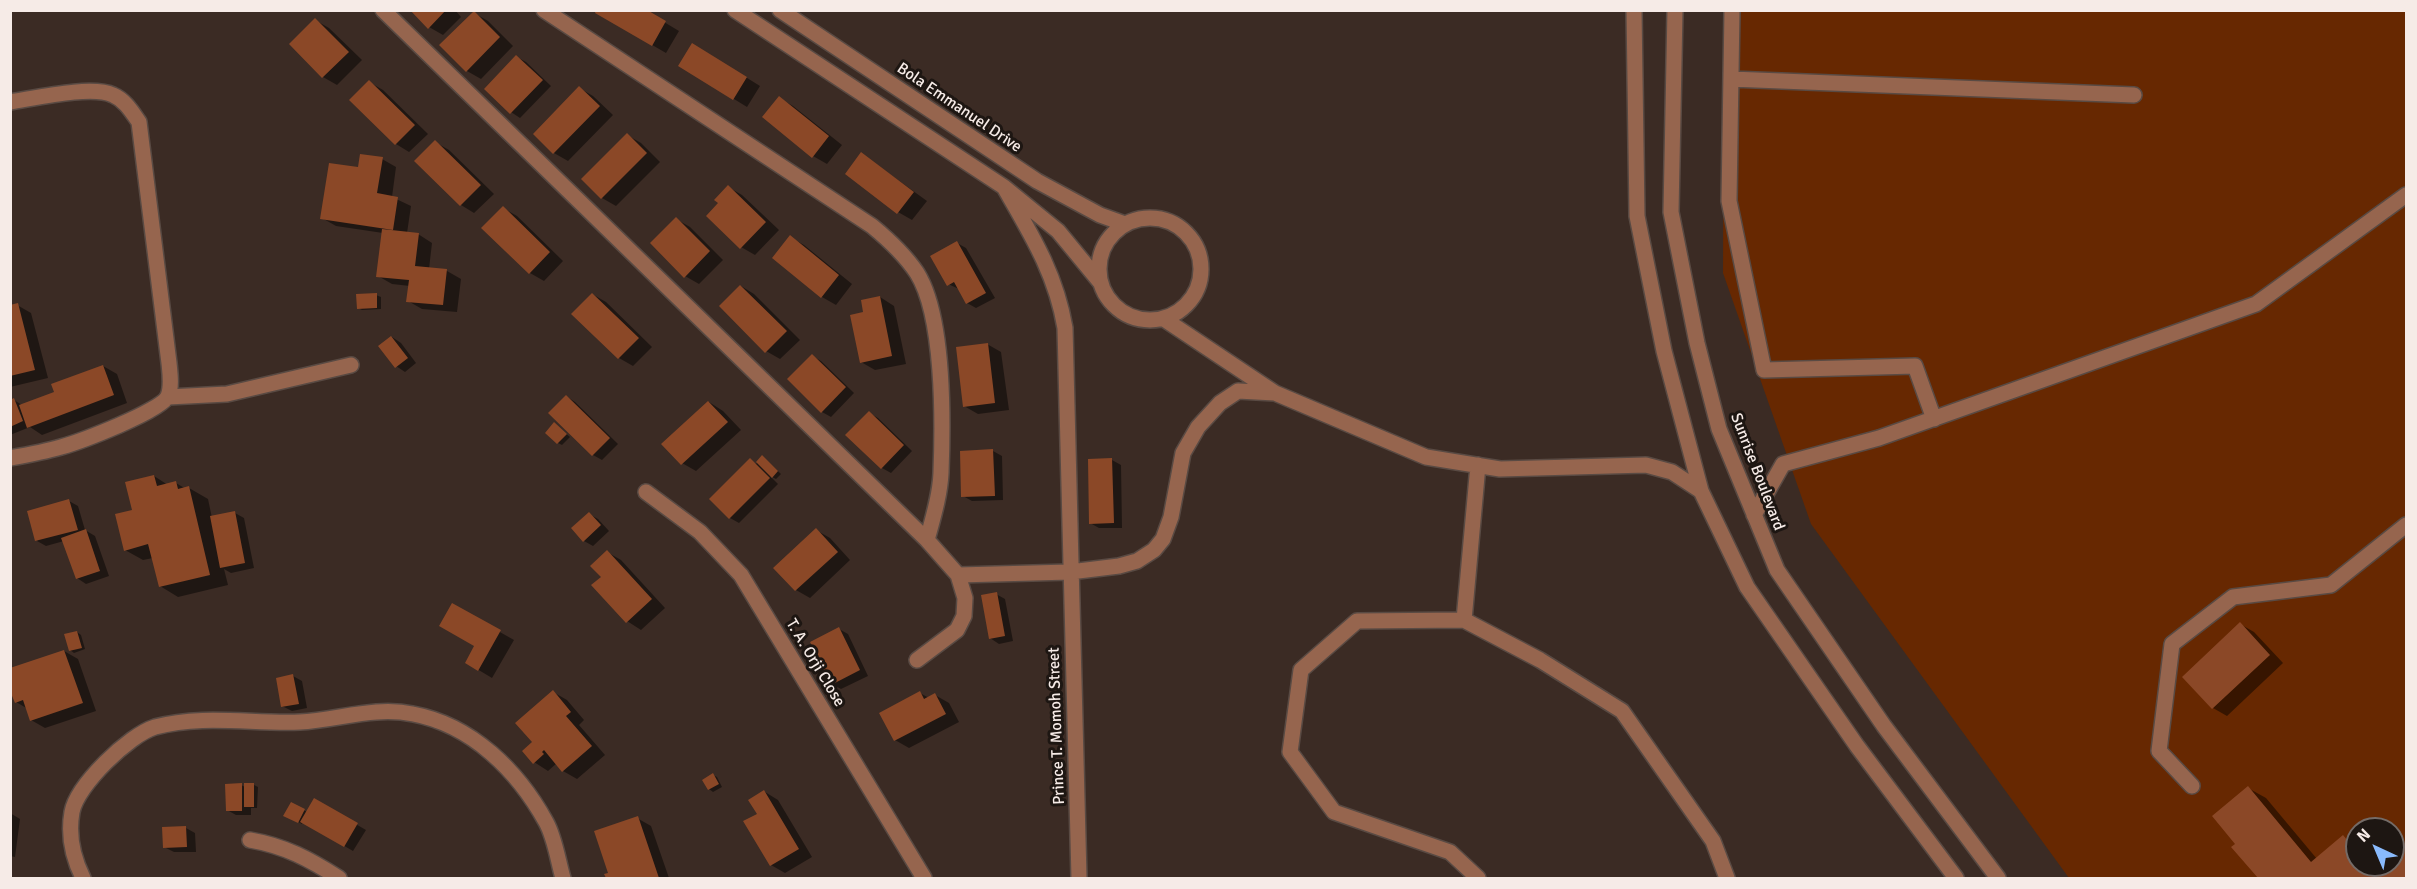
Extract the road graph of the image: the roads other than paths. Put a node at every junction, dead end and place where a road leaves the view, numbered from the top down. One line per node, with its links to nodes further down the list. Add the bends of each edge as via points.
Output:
1 (383, 10): 26 (street)
2 (544, 10): 26 (street, via 872,226 896,246 917,274 932,311 940,369 941,474)
3 (735, 10): 11 (street)
4 (780, 10): 13 (street, Bola Emmanuel Drive, via 1037,181)
5 (1634, 10): 22 (street, via 1637,216 1664,351)
6 (1675, 10): 24 (street, Sunrise Boulevard, via 1671,212 1719,429)
7 (1732, 10): 8 (street)
8 (1731, 78): 9 (street); 19 (street, via 1729,201 1764,370 1915,366)
9 (2134, 95)
10 (10, 102): 18 (street, via 97,90 115,95 139,122 169,363)
11 (1004, 187): 14 (street, via 1058,231); 27 (street, Prince T. Momoh Street, via 1050,271 1062,308)
12 (2406, 195): 19 (street, via 2256,304)
13 (1125, 224): 14 (street, via 1102,249 1098,265); 15 (street, via 1142,218 1176,223 1190,234 1198,249 1200,284 1191,300)
14 (1100, 282): 15 (street, via 1117,309 1148,321)
15 (1164, 319): 17 (street)
16 (351, 365): 18 (street, via 227,394)
17 (1275, 393): 21 (street, via 1426,457); 27 (street, via 1238,391 1220,403 1198,427 1183,453 1171,517 1154,550 1119,566)
18 (168, 397): 20 (street, via 148,413 63,447)
19 (1934, 418): 24 (street, via 1784,464)
20 (10, 458)
21 (1478, 465): 22 (street, via 1500,469 1646,465 1672,472); 29 (street)
22 (1701, 490): 40 (street, via 1747,587 1857,746)
23 (646, 492): 36 (street, T. A. Orji Close, via 700,532 741,575)
24 (1754, 515): 41 (street, Sunrise Boulevard, via 1777,570 1884,726)
25 (2406, 525): 31 (street, via 2331,585 2233,597 2172,644 2159,751)
26 (927, 540): 28 (street)
27 (1070, 572): 28 (street); 37 (street, Prince T. Momoh Street)
28 (958, 575): 30 (street, via 965,598 964,616 957,630)
29 (1464, 620): 38 (street, via 1357,621 1301,670 1290,752 1334,812 1450,852); 39 (street, via 1540,660 1622,711 1713,841)
30 (918, 660)
31 (2192, 786)
32 (250, 840): 34 (street, via 275,844)
33 (83, 879): 35 (street, via 74,860 72,811 87,783 115,752 154,727 213,719 301,722 365,712 412,714 453,727 505,763 547,824)
34 (339, 879)
35 (562, 879)
36 (924, 879)
37 (1079, 879)
38 (1478, 879)
39 (1727, 879)
40 (1956, 879)
41 (1998, 879)

